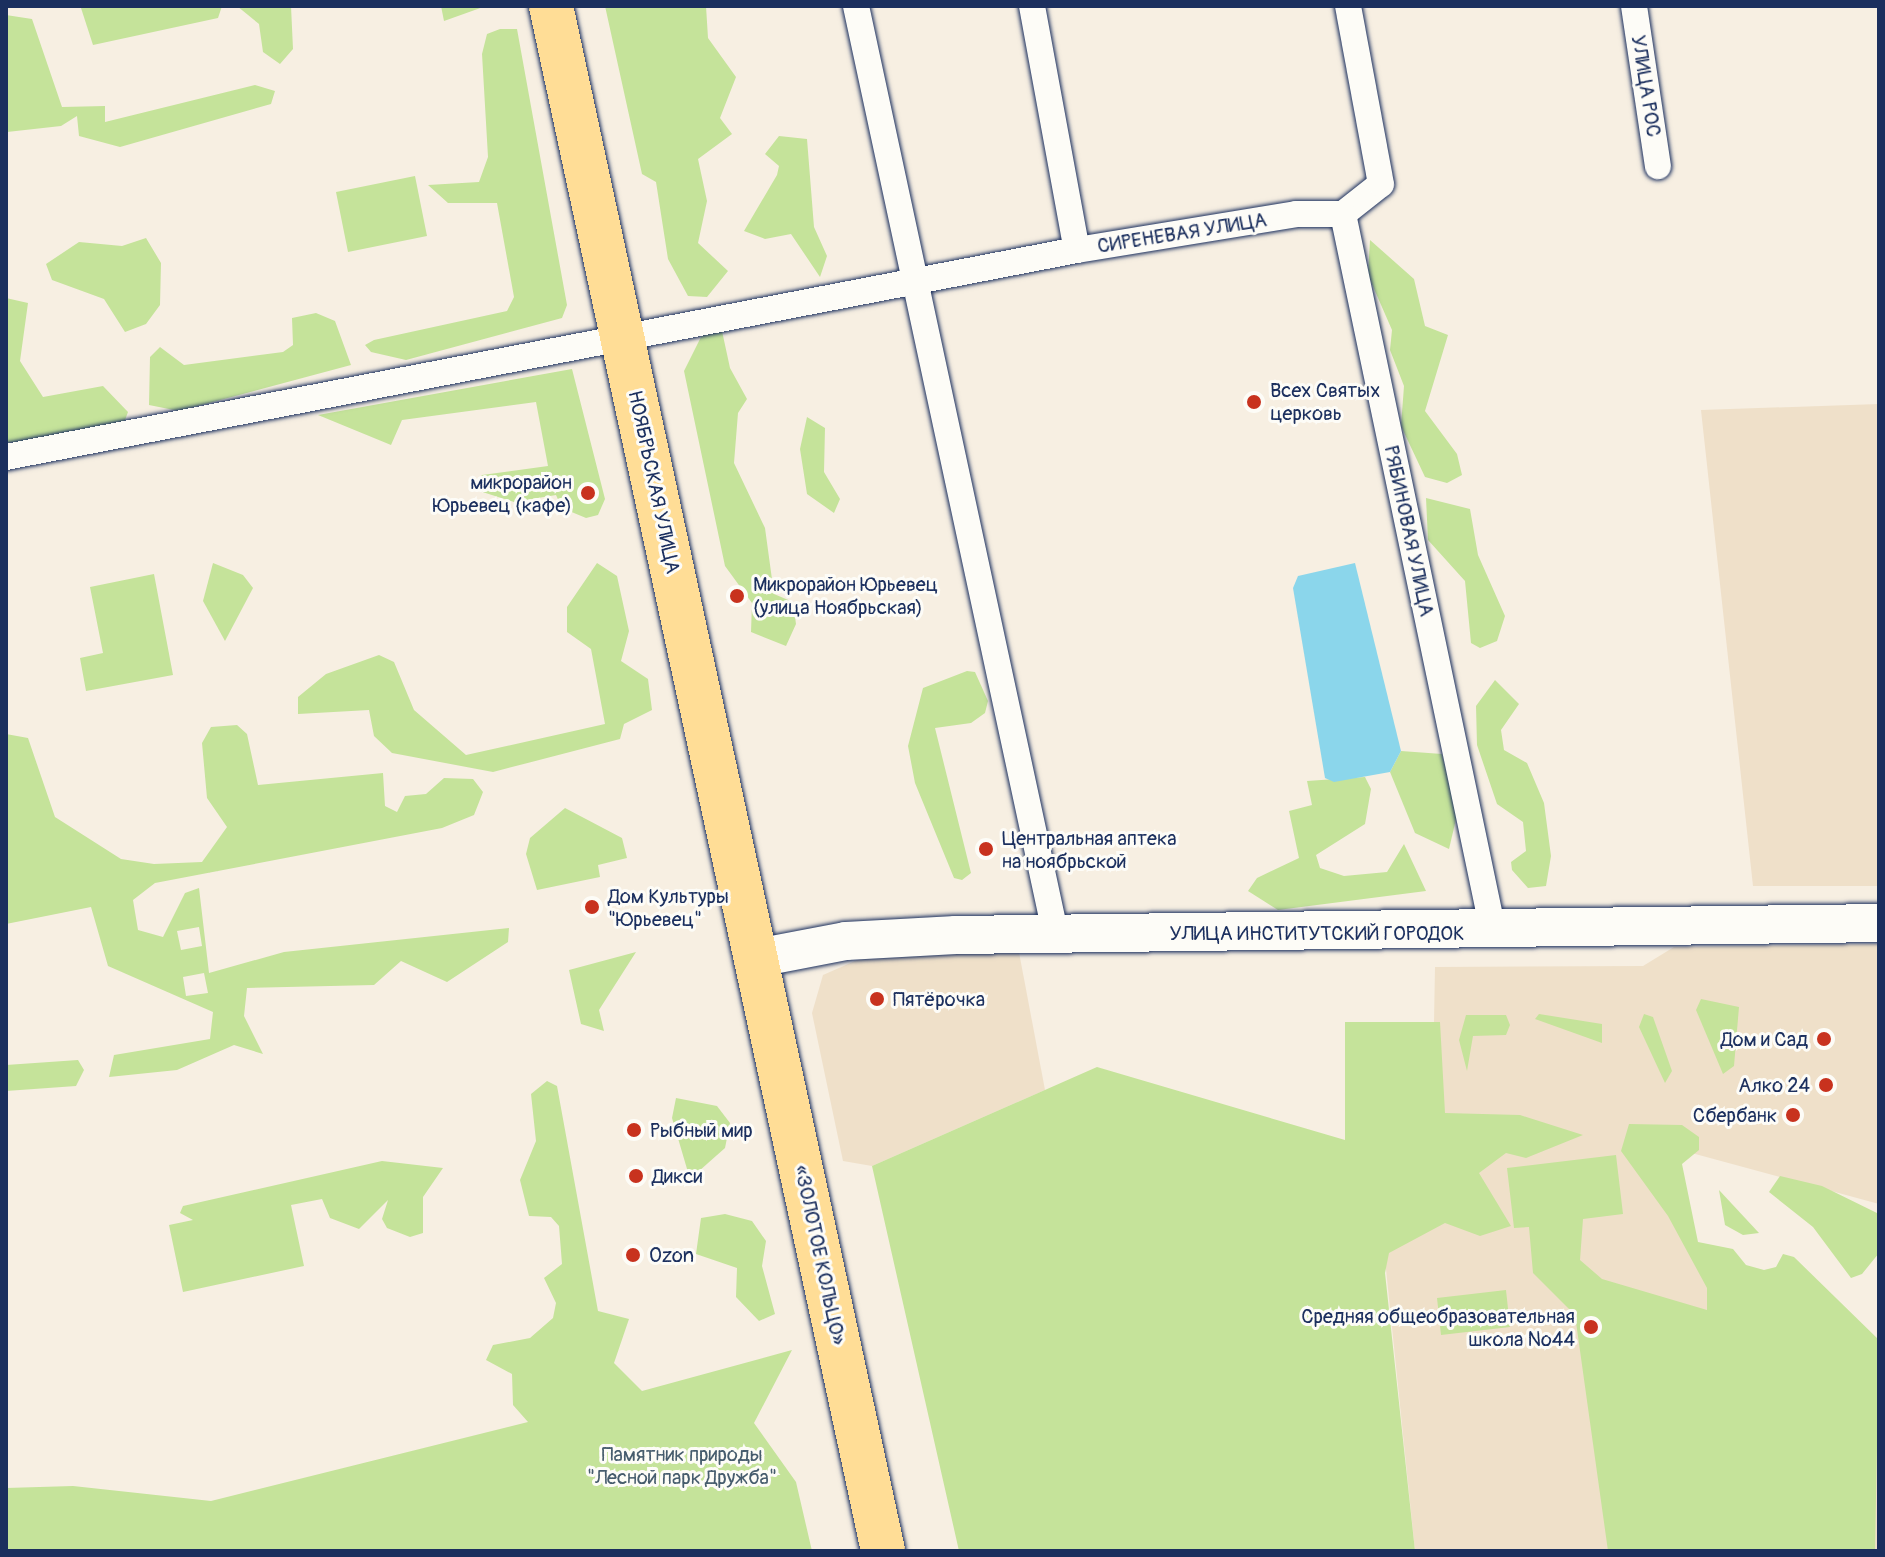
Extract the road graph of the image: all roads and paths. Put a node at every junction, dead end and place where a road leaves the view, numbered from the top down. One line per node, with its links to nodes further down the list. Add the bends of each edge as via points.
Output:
1 (551, 6): 10 (highway, НОЯБРЬСКАЯ УЛИЦА)
2 (856, 6): 9 (street)
3 (1032, 6): 8 (street, СИРЕНЕВАЯ УЛИЦА)
4 (1348, 6): 7 (street, via 1381,184)
5 (1634, 6): 6 (street, УЛИЦА РОС)
6 (1658, 166)
7 (1343, 214): 8 (street, СИРЕНЕВАЯ УЛИЦА, via 1296,214); 13 (street, РЯБИНОВАЯ УЛИЦА)
8 (1077, 250): 9 (street)
9 (912, 283): 10 (street); 14 (street)
10 (623, 336): 11 (street); 15 (highway, НОЯБРЬСКАЯ УЛИЦА)
11 (6, 457)
12 (1879, 923): 13 (street, УЛИЦА ИНСТИТУТСКИЙ ГОРОДОК)
13 (1493, 931): 14 (street, УЛИЦА ИНСТИТУТСКИЙ ГОРОДОК)
14 (1055, 932): 15 (street, УЛИЦА ИНСТИТУТСКИЙ ГОРОДОК, via 846,941)
15 (757, 958): 16 (highway, «ЗОЛОТОЕ КОЛЬЦО»)
16 (883, 1551)

